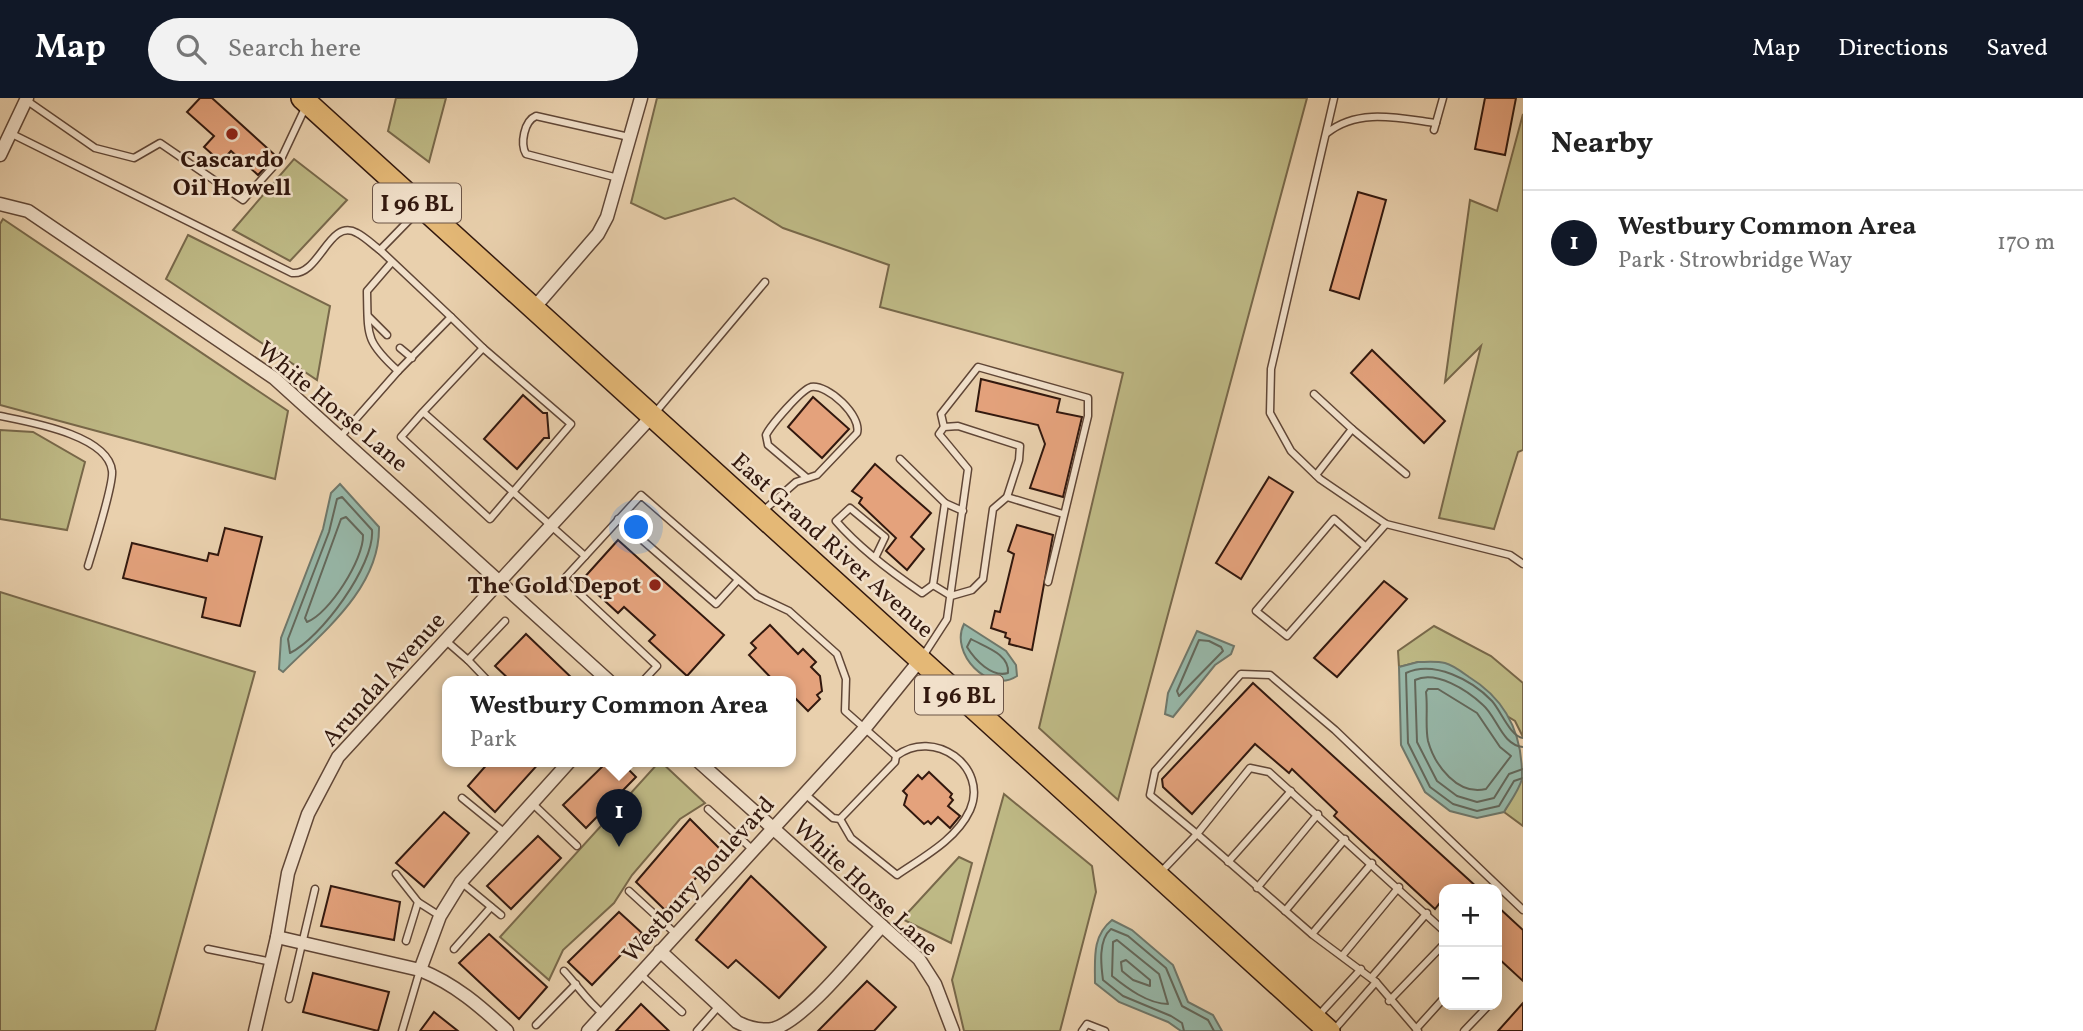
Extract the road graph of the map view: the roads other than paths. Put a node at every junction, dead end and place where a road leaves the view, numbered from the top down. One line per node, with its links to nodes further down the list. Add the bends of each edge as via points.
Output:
1 (641, 98): 8 (street)
2 (1334, 98): 7 (lane)
3 (1443, 98): 7 (lane, via 1435,127 1360,117 1340,122)
4 (27, 99): 5 (lane, via 51,121 95,148 134,158 160,143 243,200 282,157); 6 (street)
5 (306, 100): 12 (main road, East Grand River Avenue / I 96 BL)
6 (9, 133): 9 (street); 13 (lane, via 292,273 305,272 339,232 357,233)
7 (1327, 133): 33 (lane, via 1271,369 1270,413 1291,451)
8 (631, 137): 10 (street); 10 (lane, via 536,116 527,123 522,146 526,153)
9 (0, 155)
10 (620, 178): 16 (street, via 598,234)
11 (0, 204): 30 (street, White Horse Lane, via 28,211 109,264 274,378)
12 (422, 207): 13 (lane); 16 (main road, East Grand River Avenue / I 96 BL)
13 (380, 250): 14 (lane)
14 (392, 262): 17 (lane, via 368,291); 18 (lane)
15 (765, 282): 26 (lane)
16 (534, 308): 26 (main road, East Grand River Avenue / I 96 BL)
17 (369, 317): 19 (lane); 23 (lane, via 371,342)
18 (450, 317): 21 (lane); 22 (lane)
19 (387, 335)
20 (400, 348): 22 (lane)
21 (484, 348): 25 (lane); 35 (lane, via 571,424)
22 (412, 358): 23 (lane)
23 (398, 371): 30 (lane)
24 (1314, 394): 29 (lane)
25 (423, 412): 35 (lane); 35 (lane, via 401,437 490,519)
26 (652, 415): 40 (main road, East Grand River Avenue / I 96 BL); 43 (street, Arundal Avenue)
27 (0, 416): 48 (lane, via 43,425 106,455 113,472)
28 (944, 427): 36 (lane, via 958,426 1020,446); 38 (lane, via 939,434 968,469); 39 (lane, via 941,414 978,367 1088,398 1088,416)
29 (1352, 429): 32 (lane); 33 (lane)
30 (340, 437): 50 (street, White Horse Lane)
31 (900, 459): 37 (lane)
32 (1406, 474)
33 (1316, 475): 42 (lane)
34 (807, 478): 34 (lane, via 823,471 859,427 828,391 817,387 806,390 765,435 768,445); 40 (lane, via 780,493)
35 (514, 492): 43 (lane)
36 (1007, 497): 39 (lane); 53 (lane, via 993,509 983,579 972,590)
37 (944, 503): 38 (lane); 52 (lane)
38 (963, 511): 53 (lane)
39 (1063, 514): 51 (lane)
40 (760, 515): 57 (main road, East Grand River Avenue / I 96 BL)
41 (618, 519): 45 (lane); 49 (lane, via 641,495); 49 (lane, via 716,604)
42 (1387, 524): 44 (lane); 47 (lane, via 1510,555)
43 (551, 525): 45 (lane); 50 (street, Arundal Avenue)
44 (1366, 547): 44 (lane, via 1334,519 1256,611 1287,636)
45 (585, 556): 60 (lane, via 564,579 657,666)
46 (875, 558): 46 (lane, via 836,521 850,508 885,537); 52 (lane, via 922,593)
47 (1523, 564)
48 (88, 566)
49 (738, 580): 61 (lane, via 757,596 789,611 837,654 846,679 845,711)
50 (499, 581): 55 (street, Arundal Avenue); 59 (street, White Horse Lane)
51 (1048, 582)
52 (933, 585): 53 (lane)
53 (951, 596): 57 (lane, via 947,619)
54 (505, 621): 56 (lane)
55 (445, 640): 56 (lane); 98 (street, Arundal Avenue, via 338,757 307,814 288,873)
56 (468, 660): 58 (lane)
57 (920, 660): 61 (street, Westbury Boulevard); 81 (main road, East Grand River Avenue / I 96 BL)
58 (483, 676)
59 (604, 676)
60 (648, 676)
61 (865, 728): 62 (lane); 66 (street, Westbury Boulevard)
62 (895, 754): 71 (lane, via 895,762); 71 (lane, via 928,744 945,748 962,763 974,787 971,808 961,826 897,875 851,838)
63 (565, 767): 68 (street)
64 (705, 767): 72 (street, White Horse Lane)
65 (1291, 790): 70 (lane); 74 (lane, via 1269,772 1250,768); 78 (lane)
66 (805, 793): 71 (lane); 72 (street, Westbury Boulevard)
67 (462, 798): 73 (lane)
68 (532, 803): 73 (street); 76 (lane)
69 (708, 809): 77 (lane)
70 (1318, 814): 75 (lane); 84 (lane)
71 (839, 819)
72 (772, 828): 77 (street, Westbury Boulevard); 94 (street, White Horse Lane)
73 (505, 833): 82 (street)
74 (1197, 834): 78 (lane); 81 (lane); 89 (lane, via 1150,795 1154,771 1241,674 1270,675 1335,730)
75 (1345, 839): 79 (lane); 90 (lane)
76 (577, 846)
77 (753, 850): 96 (street, Westbury Boulevard)
78 (1228, 862): 84 (lane)
79 (1372, 863): 83 (lane); 97 (lane)
80 (396, 874): 87 (lane)
81 (1158, 876): 122 (main road, East Grand River Avenue / I 96 BL)
82 (461, 882): 88 (lane); 93 (street)
83 (1399, 887): 91 (lane); 105 (lane)
84 (1257, 888): 90 (lane)
85 (316, 889): 100 (lane)
86 (629, 891): 96 (lane)
87 (418, 902): 93 (lane); 99 (lane)
88 (491, 907): 92 (lane); 103 (lane)
89 (1523, 910)
90 (1285, 911): 97 (lane)
91 (1427, 914): 95 (lane); 111 (lane)
92 (501, 915)
93 (440, 916): 108 (street)
94 (882, 926): 121 (street); 129 (street, White Horse Lane, via 919,959 935,984)
95 (1439, 926)
96 (676, 934): 104 (street, Westbury Boulevard)
97 (1312, 934): 105 (lane)
98 (277, 937): 100 (street); 106 (street, Arundal Avenue)
99 (407, 941)
100 (301, 943): 108 (street); 113 (lane)
101 (1441, 947): 114 (lane)
102 (208, 949): 106 (lane)
103 (454, 949)
104 (660, 951): 110 (street, Westbury Boulevard); 116 (street)
105 (1342, 956): 107 (lane)
106 (272, 962): 124 (street, Arundal Avenue)
107 (1361, 969): 111 (lane); 122 (lane)
108 (420, 970): 125 (lane); 126 (street, via 470,998)
109 (564, 971): 112 (lane)
110 (640, 974): 118 (lane); 119 (street, Westbury Boulevard)
111 (1373, 980): 114 (lane); 122 (lane)
112 (576, 984): 119 (lane, via 582,996); 120 (lane)
113 (289, 999)
114 (1388, 1001): 123 (lane)
115 (1439, 1004): 123 (lane)
116 (718, 1007): 121 (street, via 751,1028); 128 (lane)
117 (1484, 1010): 132 (lane)
118 (682, 1012)
119 (603, 1014): 127 (street, Westbury Boulevard)
120 (536, 1026)
121 (787, 1027)
122 (1323, 1027)
123 (1417, 1030)
124 (255, 1031)
125 (402, 1031)
126 (508, 1031)
127 (587, 1031)
128 (697, 1031)
129 (953, 1031)
130 (1082, 1031): 131 (lane, via 1087,1024)
131 (1105, 1031)
132 (1464, 1031)

